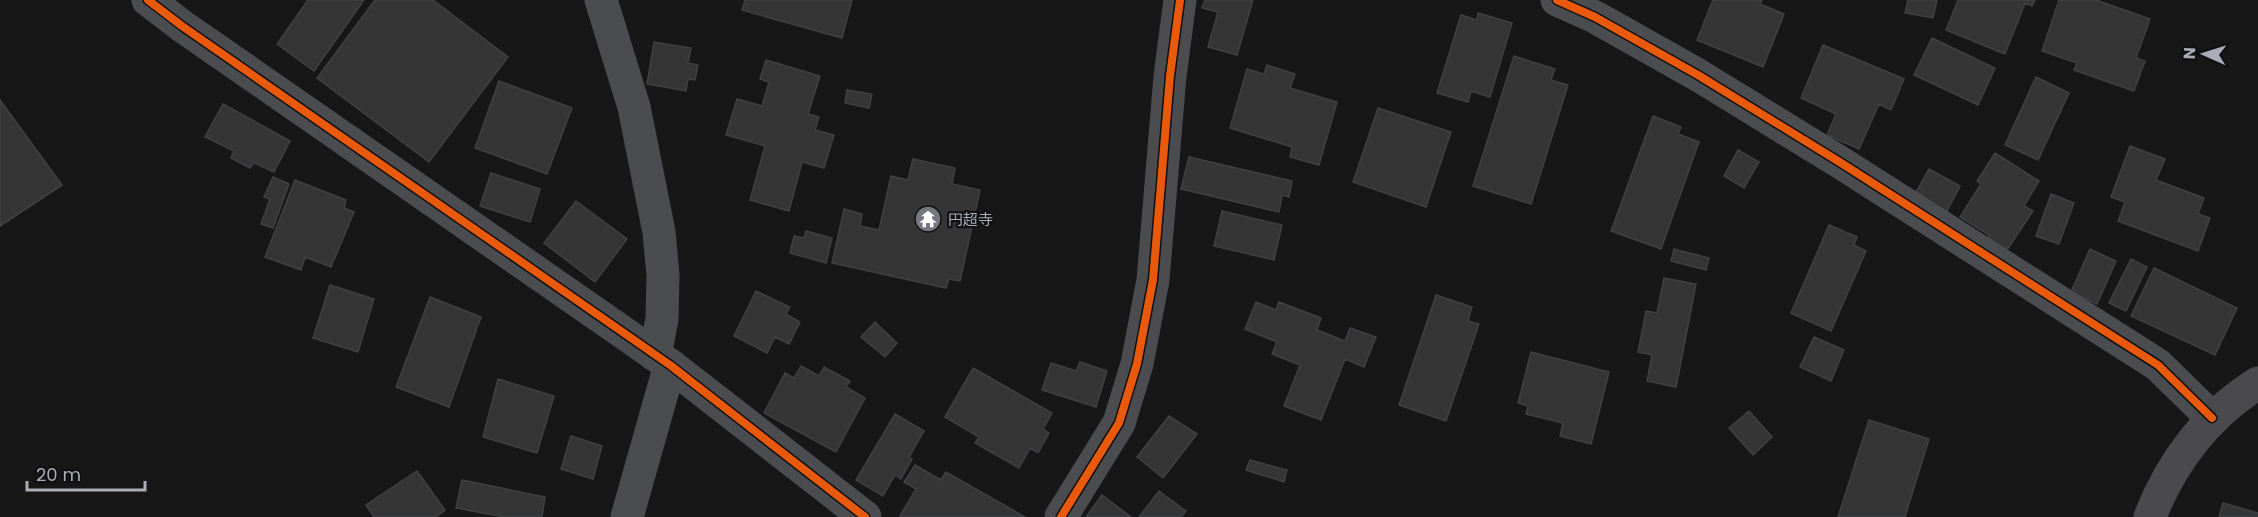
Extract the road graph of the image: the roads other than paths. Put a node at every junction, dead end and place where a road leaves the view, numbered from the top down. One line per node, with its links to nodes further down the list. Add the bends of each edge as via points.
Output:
1 (148, 0): 5 (street)
2 (601, 0): 5 (street, via 634,107 659,232)
3 (1180, 0): 10 (street, via 1153,280 1137,364 1119,423)
4 (1557, 0): 7 (street, via 1595,17 1788,130 2148,358)
5 (662, 360): 8 (street); 9 (street)
6 (2258, 383): 7 (main road)
7 (2212, 418): 11 (main road, via 2181,457)
8 (627, 517)
9 (865, 517)
10 (1061, 517)
11 (2150, 517)

